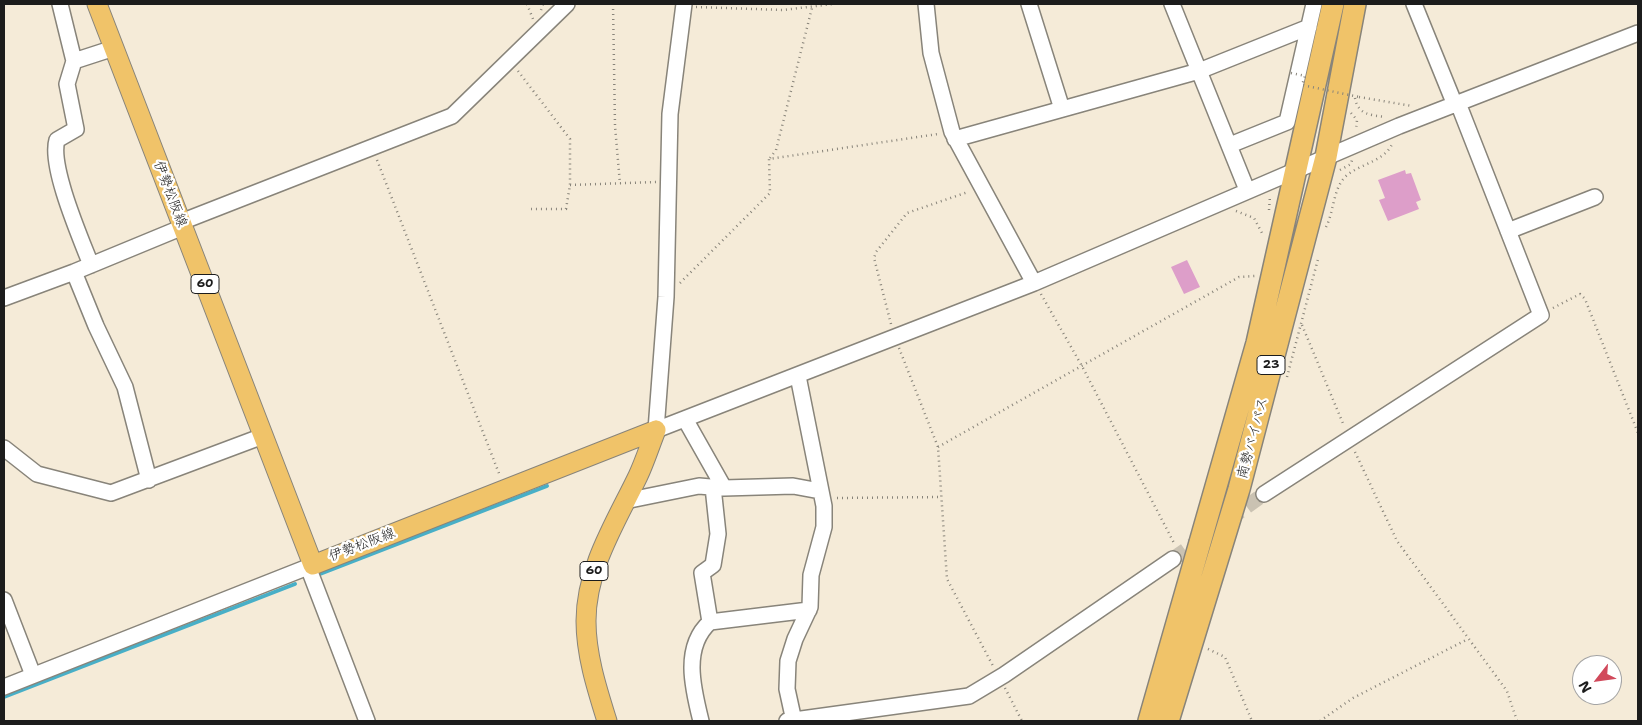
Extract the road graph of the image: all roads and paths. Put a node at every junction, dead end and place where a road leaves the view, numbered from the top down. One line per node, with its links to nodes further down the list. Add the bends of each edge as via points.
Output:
1 (60, 4): 19 (street)
2 (97, 4): 17 (main road, 伊勢松阪線 / 60)
3 (567, 4): 18 (street)
4 (613, 4): 34 (path, via 615,126)
5 (833, 4): 13 (path)
6 (926, 4): 27 (street, via 931,53)
7 (1029, 4): 25 (street)
8 (1172, 4): 20 (street)
9 (1314, 4): 15 (street)
10 (1333, 4): 32 (highway, 南勢バイパス / 23)
11 (1355, 4): 30 (highway, 南勢バイパス / 23)
12 (1414, 4): 24 (street)
13 (812, 5): 14 (path, via 783,10); 31 (path, via 776,150)
14 (683, 6): 33 (street, via 670,114)
15 (1309, 27): 20 (street); 28 (street, via 1287,122)
16 (1638, 33): 24 (street)
17 (114, 48): 19 (street); 41 (main road, 伊勢松阪線 / 60)
18 (510, 60): 29 (street, via 452,116); 35 (path, via 570,139)
19 (74, 62): 46 (street, via 67,84 76,129 57,140 55,146 62,183)
20 (1199, 71): 25 (street); 28 (street)
21 (1291, 73): 23 (path, bridge, via 1304,76 1302,85 1412,106)
22 (1356, 89): 26 (path, via 1355,101 1361,111 1367,115 1394,118)
23 (1419, 103)
24 (1457, 104): 26 (street); 43 (street)
25 (1062, 109): 27 (street)
26 (1399, 126): 30 (street); 42 (path, via 1391,147 1378,160 1346,176 1340,183)
27 (954, 136): 31 (path); 36 (street)
28 (1230, 145): 37 (street)
29 (372, 148): 41 (street); 67 (path)
30 (1326, 157): 32 (street); 90 (highway, 南勢バイパス / 23, via 1239,489)
31 (769, 159): 50 (path, via 770,193)
32 (1297, 169): 37 (street); 89 (highway, 南勢バイパス / 23, via 1250,371)
33 (669, 182): 34 (path); 50 (street)
34 (620, 184): 35 (path)
35 (570, 185): 40 (path, via 566,209)
36 (982, 187): 48 (street); 54 (path, via 907,213 876,252 874,258)
37 (1247, 190): 39 (street)
38 (1595, 197): 43 (street)
39 (1209, 206): 44 (path, via 1247,213 1260,225); 48 (street)
40 (531, 209)
41 (182, 224): 46 (street); 61 (main road, 伊勢松阪線 / 60)
42 (1326, 228)
43 (1508, 231): 52 (street)
44 (1264, 241)
45 (1320, 254): 53 (path)
46 (91, 265): 47 (street)
47 (74, 272): 51 (street); 65 (street, via 125,387)
48 (1034, 283): 54 (street); 55 (path)
49 (1253, 286): 55 (path, via 1256,275 1239,277)
50 (666, 296): 59 (street)
51 (4, 298)
52 (1541, 315): 60 (path, via 1580,294 1585,299); 62 (street)
53 (1302, 324): 57 (path); 62 (path)
54 (895, 339): 56 (street); 63 (path)
55 (1082, 366): 63 (path); 72 (path)
56 (798, 376): 58 (street); 68 (street)
57 (1286, 382)
58 (684, 419): 59 (street); 66 (street)
59 (656, 430): 67 (main road, 伊勢松阪線); 71 (main road, 60)
60 (1638, 433)
61 (263, 436): 65 (street); 73 (main road, 伊勢松阪線 / 60)
62 (1349, 439): 69 (street); 77 (path, via 1397,541)
63 (938, 447): 70 (path)
64 (4, 448): 65 (street, via 36,474 111,493)
65 (149, 480)
66 (718, 488): 68 (street, via 793,486); 71 (street, via 699,486); 76 (street, via 718,534 712,566 702,573)
67 (505, 489): 73 (main road, 伊勢松阪線)
68 (822, 494): 70 (path); 75 (street, via 824,527 811,575)
69 (1264, 494)
70 (942, 496): 82 (path, via 946,579)
71 (625, 501): 85 (main road, 60, via 601,551 586,620 591,663)
72 (1177, 553): 82 (street)
73 (313, 565): 81 (street); 84 (street, via 310,572)
74 (4, 600): 81 (street)
75 (809, 610): 76 (street); 87 (street, via 788,660)
76 (710, 622): 86 (street, via 696,640 692,661)
77 (1468, 639): 92 (path, via 1354,698); 93 (path, via 1507,691)
78 (1211, 640): 79 (path)
79 (1208, 649): 80 (path); 91 (path, via 1225,657)
80 (1205, 658)
81 (34, 675): 83 (street)
82 (999, 678): 87 (street, via 969,696); 88 (path)
83 (4, 687)
84 (368, 721)
85 (607, 721)
86 (700, 721)
87 (791, 721)
88 (1022, 721)
89 (1149, 721)
90 (1168, 721)
91 (1252, 721)
92 (1320, 721)
93 (1517, 721)

